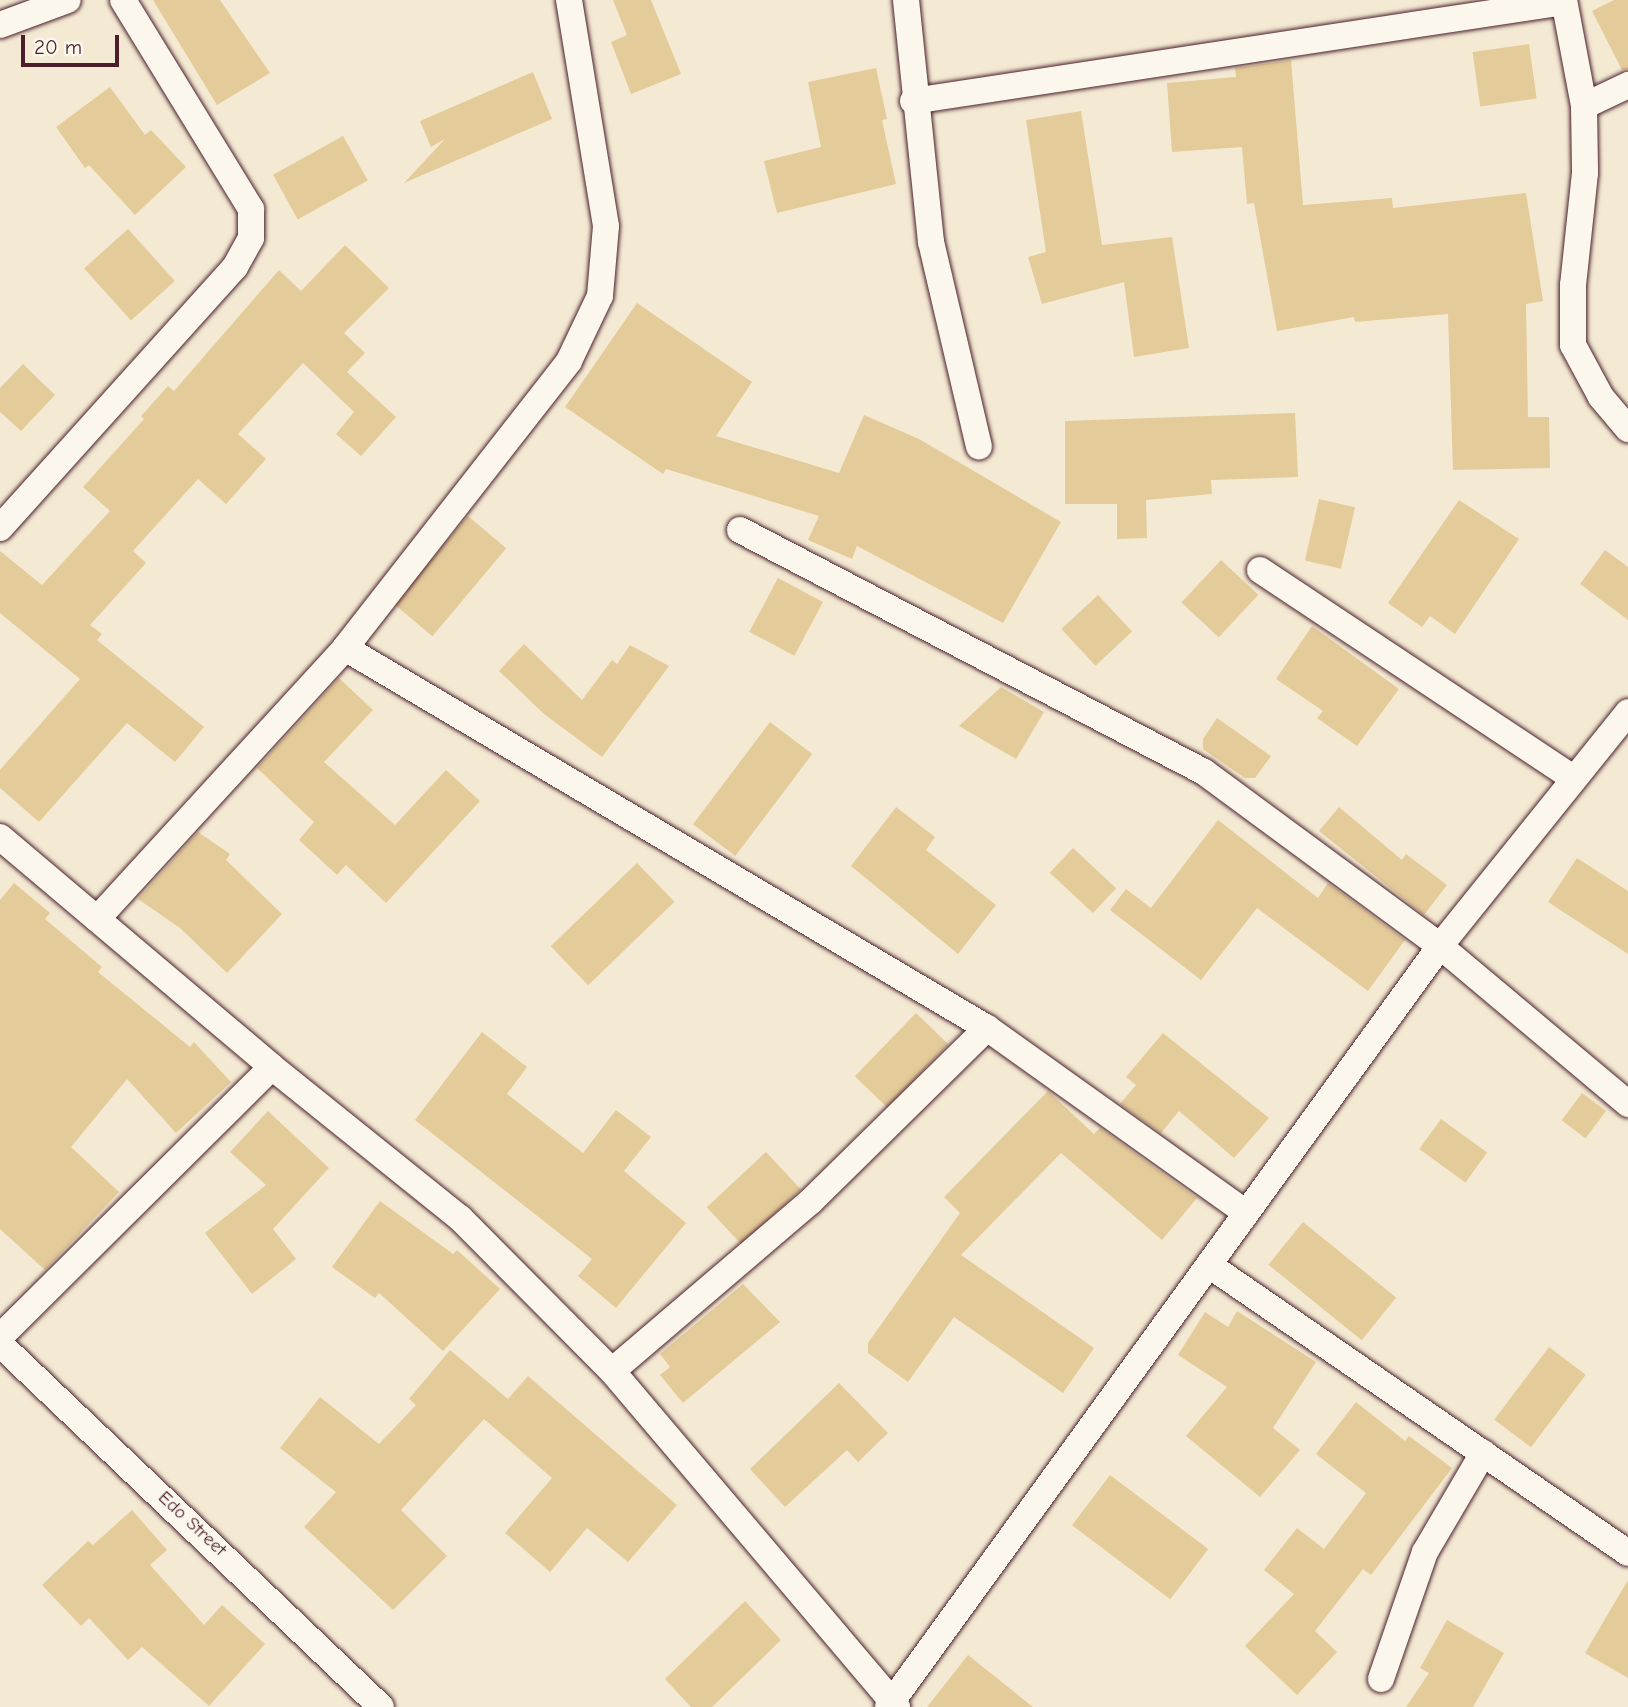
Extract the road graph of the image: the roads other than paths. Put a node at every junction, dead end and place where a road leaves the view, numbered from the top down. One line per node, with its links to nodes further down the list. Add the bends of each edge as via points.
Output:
1 (68, 0): 6 (street)
2 (123, 0): 12 (street, via 246,200 251,238 235,267)
3 (569, 0): 15 (street, via 606,226 600,296 569,361)
4 (906, 0): 8 (street)
5 (1564, 1): 8 (street); 9 (street)
6 (0, 25)
7 (1628, 85): 9 (street)
8 (913, 101): 11 (street, via 931,242)
9 (1584, 106): 10 (street, via 1585,173 1573,285 1573,345 1601,397)
10 (1628, 429)
11 (979, 446)
12 (0, 528)
13 (740, 530): 20 (street, via 1204,772)
14 (1260, 570): 17 (street)
15 (345, 648): 19 (street); 21 (street)
16 (1628, 712): 17 (street)
17 (1574, 779): 20 (street)
18 (0, 837): 19 (street)
19 (97, 919): 22 (street)
20 (1440, 946): 23 (street); 24 (street)
21 (987, 1028): 24 (street); 28 (street, via 811,1201)
22 (272, 1067): 26 (street); 28 (street, via 460,1217)
23 (1628, 1104)
24 (1246, 1213): 25 (street)
25 (1209, 1265): 29 (street); 32 (street)
26 (0, 1337)
27 (0, 1344): 33 (street, Edo Street)
28 (612, 1371): 32 (street)
29 (1483, 1453): 30 (street); 31 (street, via 1425,1552)
30 (1628, 1553)
31 (1381, 1679)
32 (892, 1705)
33 (381, 1707)

